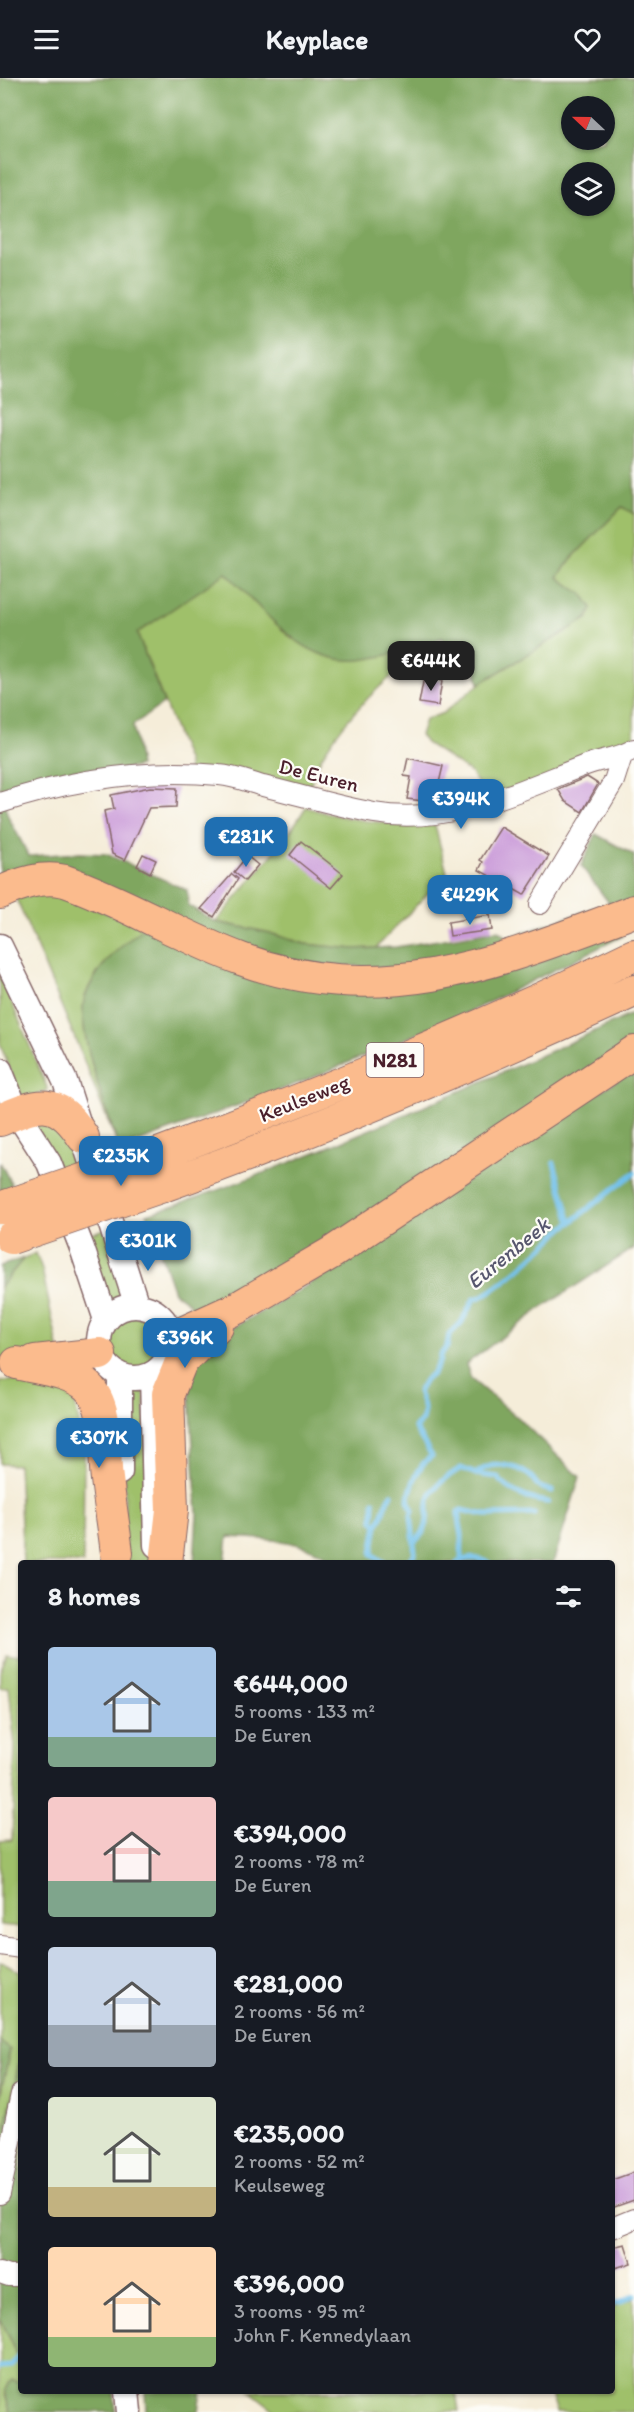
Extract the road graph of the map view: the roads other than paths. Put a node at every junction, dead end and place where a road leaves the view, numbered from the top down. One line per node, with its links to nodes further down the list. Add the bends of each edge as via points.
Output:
1 (628, 752): 2 (street, De Euren, via 467,810 432,816 375,813 222,775 186,773 102,777); 4 (street, De Euren)
2 (0, 803)
3 (0, 893): 5 (highway, via 34,880 65,881 241,959 289,973 358,981 404,980 447,972 548,943)
4 (540, 904)
5 (634, 911)
6 (0, 946): 12 (street, via 65,1081)
7 (634, 954): 13 (highway, Keulseweg / N281, bridge, via 569,987 376,1069 153,1156)
8 (634, 991): 14 (highway, Keulseweg / N281, bridge, via 346,1118)
9 (634, 1052): 16 (highway, via 333,1252)
10 (0, 1071): 11 (street)
11 (9, 1116): 12 (highway, via 41,1106 60,1110); 17 (street, via 49,1163)
12 (83, 1137): 15 (street)
13 (0, 1208)
14 (5, 1240)
15 (137, 1306): 17 (street, via 125,1307); 18 (street, via 160,1317)
16 (237, 1308): 18 (highway); 24 (highway, via 188,1354 175,1372 170,1389 167,1406 172,1510)
17 (106, 1320): 20 (street, via 99,1334)
18 (171, 1338): 21 (street, via 166,1360)
19 (9, 1364): 20 (highway); 22 (highway, via 67,1376 93,1392 102,1420)
20 (110, 1365): 21 (street, via 136,1378); 22 (street, via 121,1422)
21 (152, 1374): 23 (street)
22 (117, 1558)
23 (156, 1560)
24 (166, 1560)
25 (0, 1945): 26 (street)
26 (18, 1948)
27 (18, 2108): 28 (street)
28 (0, 2193)
29 (634, 2219): 30 (street)
30 (615, 2227)
31 (0, 2273): 32 (street)
32 (18, 2276)
33 (127, 2394): 34 (street)
34 (129, 2412)

